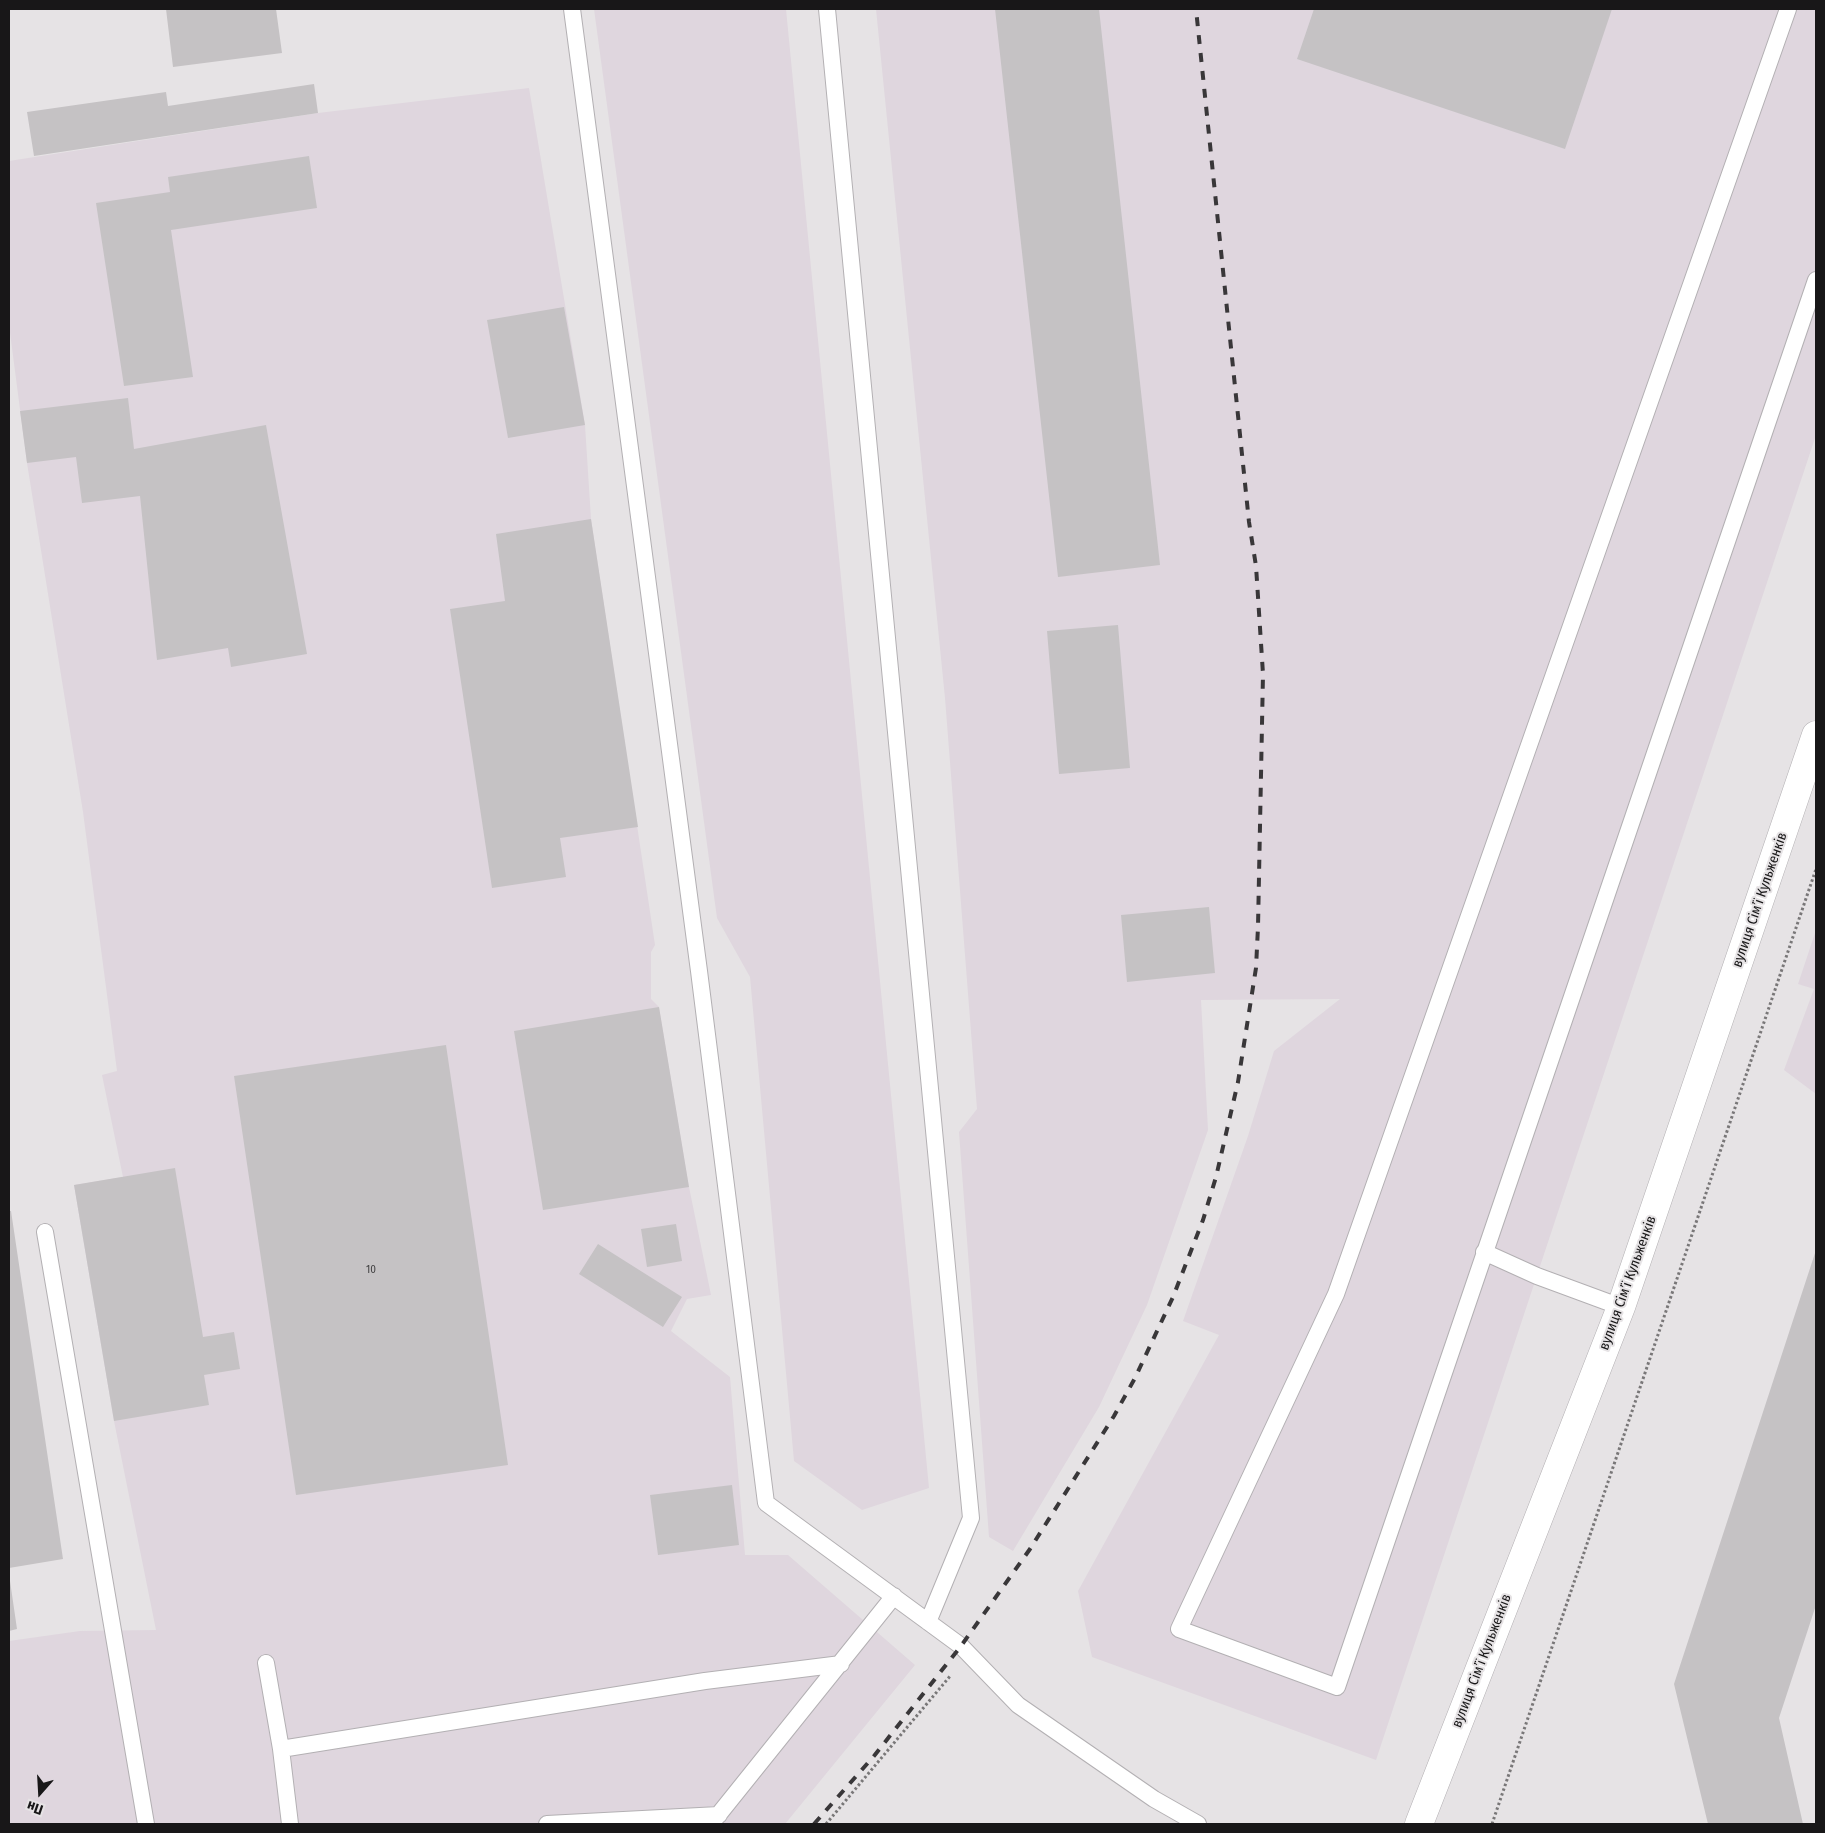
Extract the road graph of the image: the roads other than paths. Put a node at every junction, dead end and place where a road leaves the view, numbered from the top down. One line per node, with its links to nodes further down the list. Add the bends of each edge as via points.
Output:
1 (572, 9): 9 (lane, via 766,1503)
2 (827, 9): 10 (lane, via 972,1518)
3 (1788, 9): 7 (lane, via 1336,1294 1178,1629 1337,1687)
4 (1816, 280): 7 (lane)
5 (1816, 735): 8 (main road, вулиця Сімʼї Кульженків)
6 (45, 1232): 15 (lane)
7 (1484, 1252): 8 (lane, via 1537,1276)
8 (1621, 1307): 19 (main road, вулиця Сімʼї Кульженків)
9 (894, 1596): 10 (lane); 12 (lane)
10 (928, 1622): 18 (lane, via 968,1654 1018,1705 1154,1799)
11 (266, 1663): 13 (lane)
12 (841, 1664): 13 (lane, via 705,1680); 14 (lane)
13 (281, 1749): 16 (lane)
14 (715, 1819): 17 (lane)
15 (146, 1824)
16 (290, 1824)
17 (547, 1824)
18 (1198, 1824)
19 (1420, 1824)

